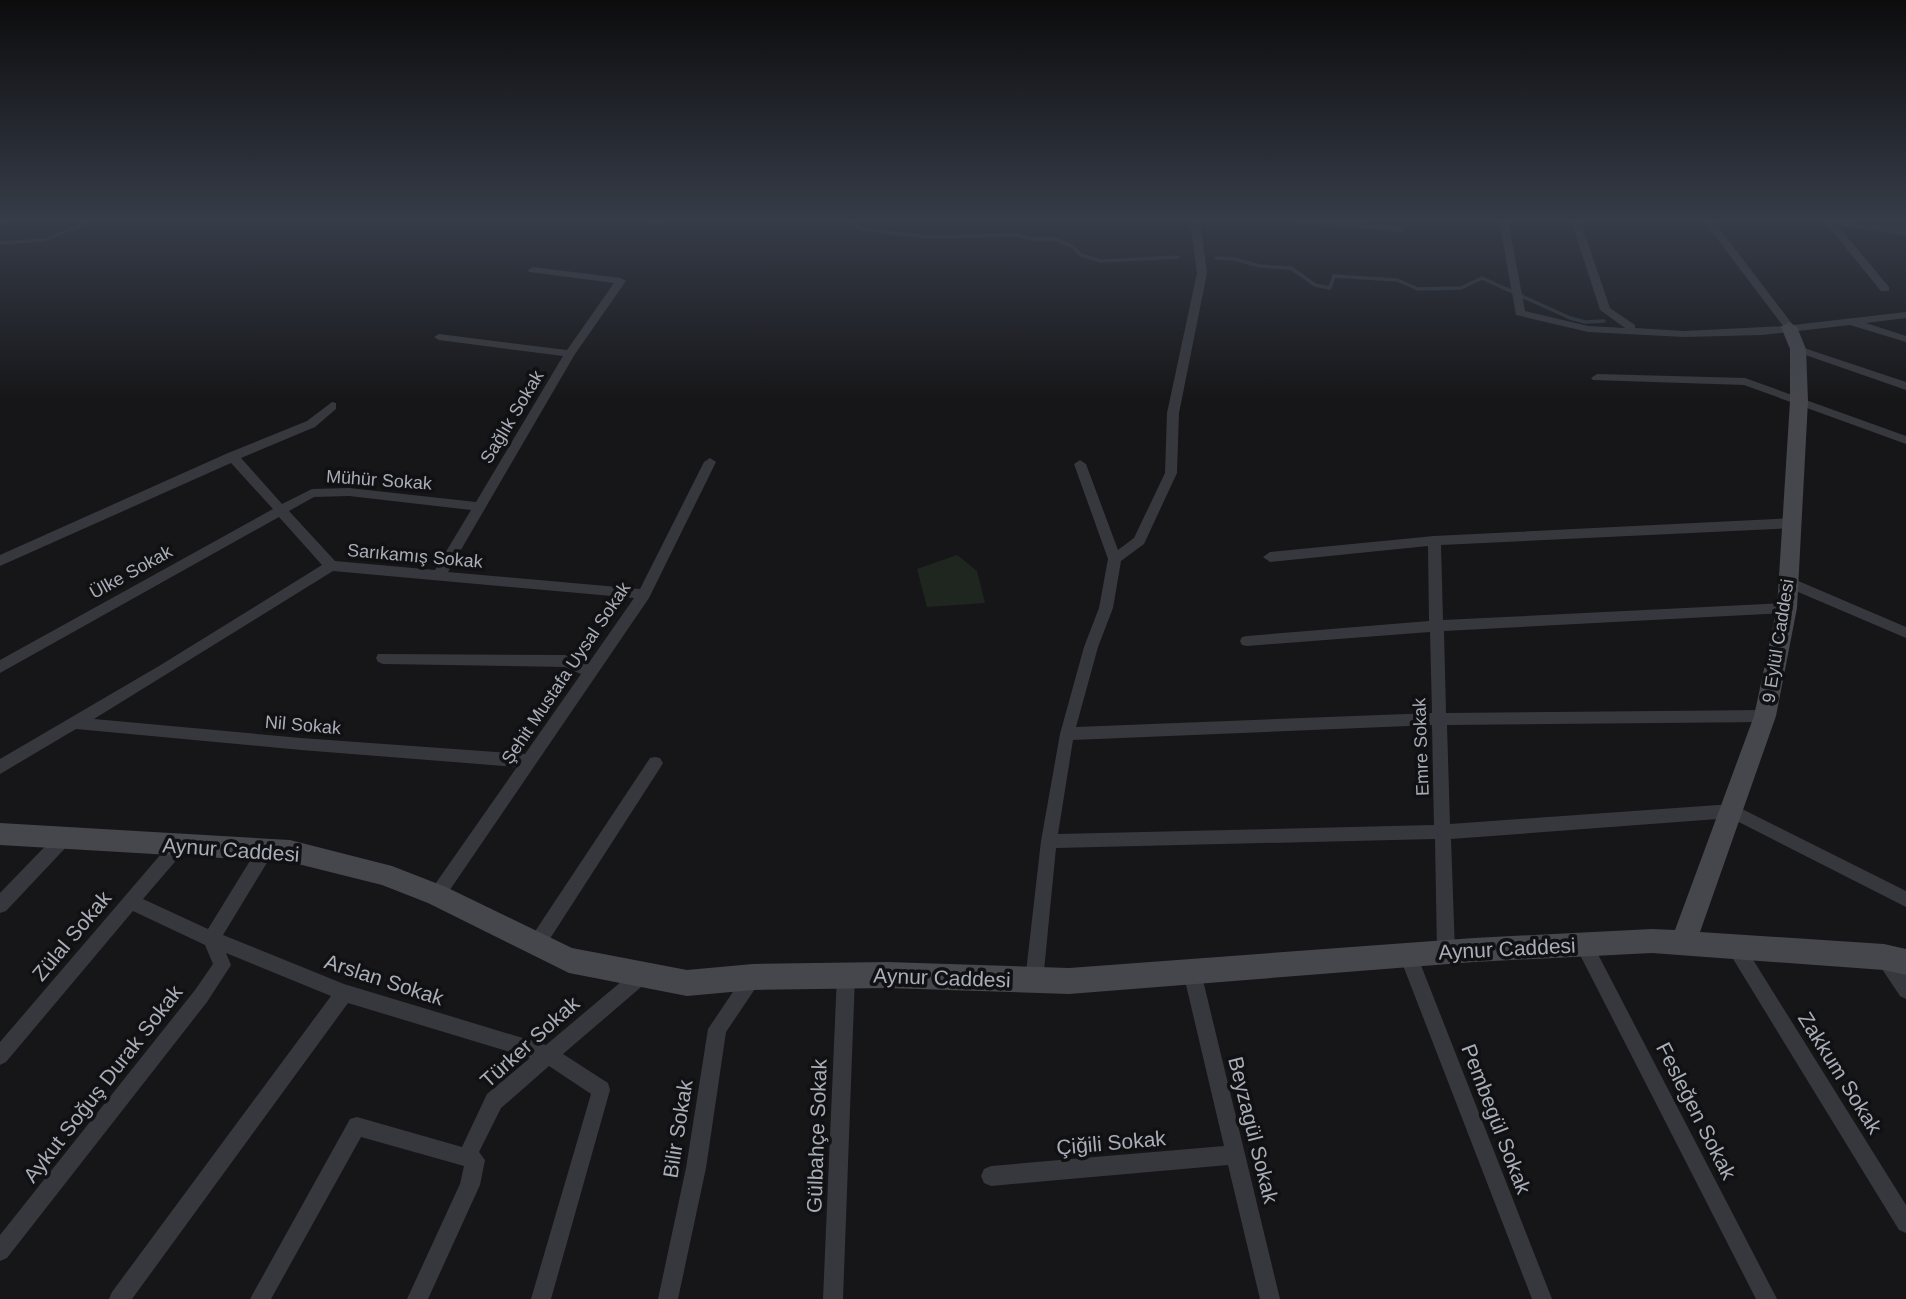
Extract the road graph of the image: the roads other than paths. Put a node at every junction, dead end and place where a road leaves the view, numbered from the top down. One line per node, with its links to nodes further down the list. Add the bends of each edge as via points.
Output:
1 (618, 281): 15 (street, Sağlık Sokak)
2 (1200, 281): 29 (street, via 1173,413 1171,472 1139,541)
3 (1514, 281): 11 (street, via 1520,313 1588,328)
4 (1596, 281): 11 (street, via 1605,310)
5 (1754, 281): 10 (street)
6 (1878, 281): 7 (street)
7 (1885, 289)
8 (1906, 315): 9 (street)
9 (1844, 320): 10 (street); 13 (street)
10 (1789, 327): 11 (street, via 1684,334); 14 (street, 9 Eylül Caddesi)
11 (1635, 330)
12 (439, 337): 15 (street)
13 (1906, 339)
14 (1798, 349): 17 (street); 18 (street, 9 Eylül Caddesi)
15 (570, 354): 24 (street, Sağlık Sokak)
16 (1597, 378): 18 (street, via 1745,382)
17 (1906, 386)
18 (1799, 401): 20 (street); 26 (street, 9 Eylül Caddesi)
19 (332, 407): 21 (street, via 311,424)
20 (1906, 440)
21 (232, 456): 25 (street, Sarıkamış Sokak); 30 (street)
22 (710, 462): 34 (street, Şehit Mustafa Uysal Sokak)
23 (1080, 464): 29 (street)
24 (479, 507): 25 (street, Mühür Sokak, via 349,492 312,493); 32 (street, Sağlık Sokak)
25 (281, 511): 31 (street, Sarıkamış Sokak); 40 (street, Ülke Sokak)
26 (1793, 523): 27 (street); 33 (street, 9 Eylül Caddesi)
27 (1434, 541): 28 (street); 36 (street, Emre Sokak)
28 (1270, 557)
29 (1115, 559): 45 (street, via 1106,608)
30 (0, 561)
31 (331, 566): 32 (street, Sarıkamış Sokak); 44 (street)
32 (439, 575): 34 (street, Sarıkamış Sokak)
33 (1789, 582): 35 (street, 9 Eylül Caddesi); 37 (street)
34 (643, 594): 41 (street, Şehit Mustafa Uysal Sokak)
35 (1787, 608): 36 (street); 42 (street, 9 Eylül Caddesi)
36 (1436, 626): 38 (street); 43 (street, Emre Sokak)
37 (1906, 633)
38 (1247, 641)
39 (383, 658): 41 (street, via 565,661)
40 (0, 667)
41 (590, 671): 46 (street, Şehit Mustafa Uysal Sokak)
42 (1765, 716): 43 (street); 49 (street, 9 Eylül Caddesi)
43 (1439, 719): 45 (street); 50 (street, Emre Sokak)
44 (75, 723): 46 (street, Nil Sokak); 48 (street)
45 (1068, 733): 53 (street)
46 (529, 761): 56 (street, Şehit Mustafa Uysal Sokak)
47 (654, 763): 62 (street)
48 (0, 767)
49 (1732, 811): 50 (street); 57 (street); 61 (street, 9 Eylül Caddesi)
50 (1443, 832): 53 (street); 65 (street, Emre Sokak)
51 (0, 834): 52 (street, Aynur Caddesi)
52 (64, 838): 54 (street, Aynur Caddesi); 59 (street)
53 (1049, 841): 72 (street)
54 (179, 845): 55 (street, Aynur Caddesi); 58 (street, Zülal Sokak)
55 (265, 851): 56 (street, Aynur Caddesi, via 290,851 383,874); 60 (street)
56 (437, 895): 62 (street, Aynur Caddesi)
57 (1906, 899)
58 (131, 902): 60 (street, Arslan Sokak); 76 (street, Zülal Sokak)
59 (0, 905)
60 (211, 939): 74 (street, Arslan Sokak); 81 (street, Aykut Soğuş Durak Sokak, via 222,965)
61 (1683, 944): 63 (street, Aynur Caddesi); 64 (street, Aynur Caddesi)
62 (536, 945): 70 (street, Aynur Caddesi, via 569,960)
63 (1584, 945): 65 (street, Aynur Caddesi); 90 (street, Fesleğen Sokak)
64 (1736, 948): 67 (street, Aynur Caddesi); 80 (street, Zakkum Sokak)
65 (1446, 952): 66 (street, Aynur Caddesi)
66 (1408, 955): 68 (street, Aynur Caddesi); 89 (street, Pembegül Sokak)
67 (1895, 959): 73 (street)
68 (1192, 972): 72 (street, Aynur Caddesi); 77 (street, Beyzagül Sokak)
69 (846, 975): 71 (street, Aynur Caddesi); 72 (street, Aynur Caddesi); 87 (street, Gülbahçe Sokak)
70 (641, 976): 71 (street, Aynur Caddesi, via 687,983); 75 (street, Türker Sokak)
71 (753, 976): 86 (street, Bilir Sokak, via 717,1029 696,1168)
72 (1034, 981)
73 (1906, 990)
74 (344, 993): 75 (street, Arslan Sokak); 82 (street)
75 (547, 1054): 78 (street, Türker Sokak, via 494,1101); 85 (street, Arslan Sokak, via 601,1090)
76 (0, 1056)
77 (1235, 1155): 79 (street, Çiğili Sokak); 88 (street, Beyzagül Sokak)
78 (467, 1157): 83 (street, via 357,1126); 84 (street, via 475,1160 470,1185)
79 (991, 1176)
80 (1906, 1223)
81 (0, 1251)
82 (119, 1299)
83 (260, 1299)
84 (417, 1299)
85 (541, 1299)
86 (668, 1299)
87 (833, 1299)
88 (1270, 1299)
89 (1542, 1299)
90 (1767, 1299)

